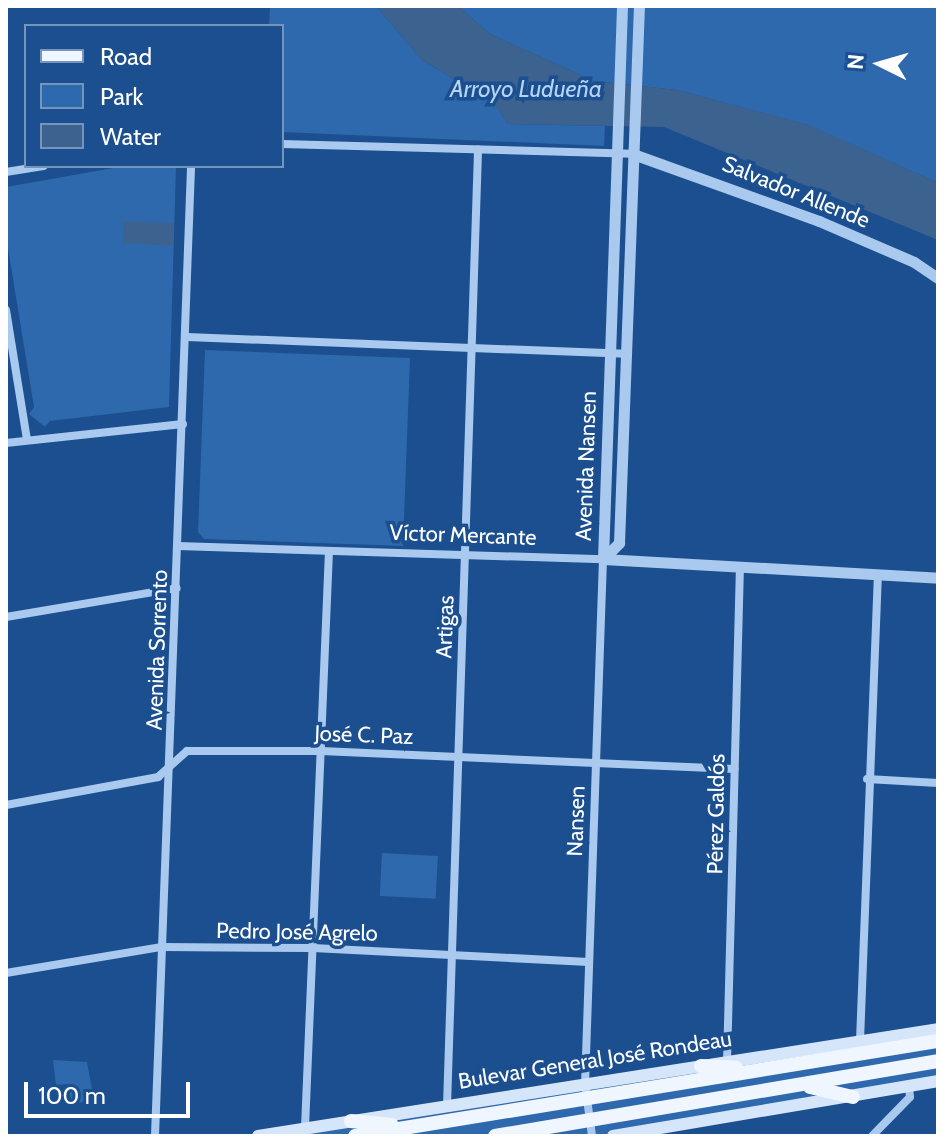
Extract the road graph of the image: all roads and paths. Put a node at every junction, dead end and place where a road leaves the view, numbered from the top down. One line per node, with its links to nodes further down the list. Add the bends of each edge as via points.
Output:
1 (622, 6): 5 (street, Avenida Nansen)
2 (639, 6): 6 (street, Avenida Nansen)
3 (284, 144): 4 (street)
4 (478, 150): 5 (street); 13 (street, Artigas)
5 (618, 153): 6 (street); 14 (street, Avenida Nansen)
6 (633, 154): 10 (street, Salvador Allende, via 806,216 914,262); 15 (street, Avenida Nansen)
7 (31, 168): 9 (street)
8 (191, 168): 12 (street, Avenida Sorrento)
9 (6, 172)
10 (938, 278)
11 (6, 310): 17 (street)
12 (187, 337): 13 (street); 16 (street, Avenida Sorrento)
13 (472, 348): 14 (street); 21 (street, Artigas)
14 (610, 354): 15 (street); 22 (street, Avenida Nansen)
15 (626, 354): 22 (street, Avenida Nansen, via 619,543)
16 (183, 424): 17 (street); 19 (street, Avenida Sorrento)
17 (27, 439): 18 (street)
18 (6, 443)
19 (178, 546): 20 (street, Víctor Mercante); 26 (street, Avenida Sorrento)
20 (329, 551): 21 (street, Víctor Mercante); 28 (street)
21 (465, 556): 22 (street, Víctor Mercante); 29 (street, Artigas)
22 (603, 559): 23 (street, Víctor Mercante); 30 (street, Nansen)
23 (740, 567): 24 (street, Víctor Mercante); 31 (street, Pérez Galdós)
24 (878, 575): 25 (street, Víctor Mercante); 33 (street)
25 (938, 578)
26 (177, 588): 27 (street); 32 (street, Avenida Sorrento)
27 (6, 617)
28 (321, 751): 29 (street, José C. Paz); 32 (street, José C. Paz, via 187,751); 37 (street)
29 (458, 757): 30 (street, José C. Paz); 38 (street, Artigas)
30 (596, 763): 31 (street, José C. Paz); 39 (street, Nansen)
31 (735, 769): 45 (street, Pérez Galdós)
32 (171, 770): 35 (street, José C. Paz); 36 (street, Avenida Sorrento)
33 (867, 779): 34 (street); 42 (street)
34 (938, 783)
35 (6, 805)
36 (162, 947): 37 (street, Pedro José Agrelo); 40 (street, Pedro José Agrelo); 59 (street, Avenida Sorrento)
37 (313, 948): 38 (street, Pedro José Agrelo); 56 (street)
38 (452, 956): 39 (street, Pedro José Agrelo); 53 (street, Artigas)
39 (589, 962): 51 (street, Nansen)
40 (6, 973)
41 (938, 1029): 42 (main road, Bulevar General José Rondeau)
42 (860, 1041): 45 (main road, Bulevar General José Rondeau)
43 (938, 1041): 47 (main road, Bulevar General José Rondeau)
44 (938, 1061): 49 (main road)
45 (727, 1062): 46 (main road, Bulevar General José Rondeau)
46 (701, 1066): 47 (main road); 51 (main road, Bulevar General José Rondeau)
47 (760, 1070): 51 (main road, Bulevar General José Rondeau)
48 (938, 1081): 50 (main road)
49 (802, 1086): 52 (main road); 57 (main road)
50 (909, 1087): 52 (main road); 65 (street, via 910,1097)
51 (586, 1092): 53 (main road, Bulevar General José Rondeau); 55 (main road, Bulevar General José Rondeau); 57 (street)
52 (853, 1097): 58 (main road)
53 (447, 1106): 54 (main road, Bulevar General José Rondeau)
54 (351, 1121): 55 (main road); 56 (main road, Bulevar General José Rondeau)
55 (408, 1127): 61 (main road, Bulevar General José Rondeau)
56 (305, 1128): 60 (main road, Bulevar General José Rondeau)
57 (591, 1128): 62 (main road)
58 (641, 1131): 63 (main road); 64 (street)
59 (155, 1136)
60 (258, 1136)
61 (355, 1136)
62 (495, 1136)
63 (613, 1136)
64 (667, 1136)
65 (872, 1136)

